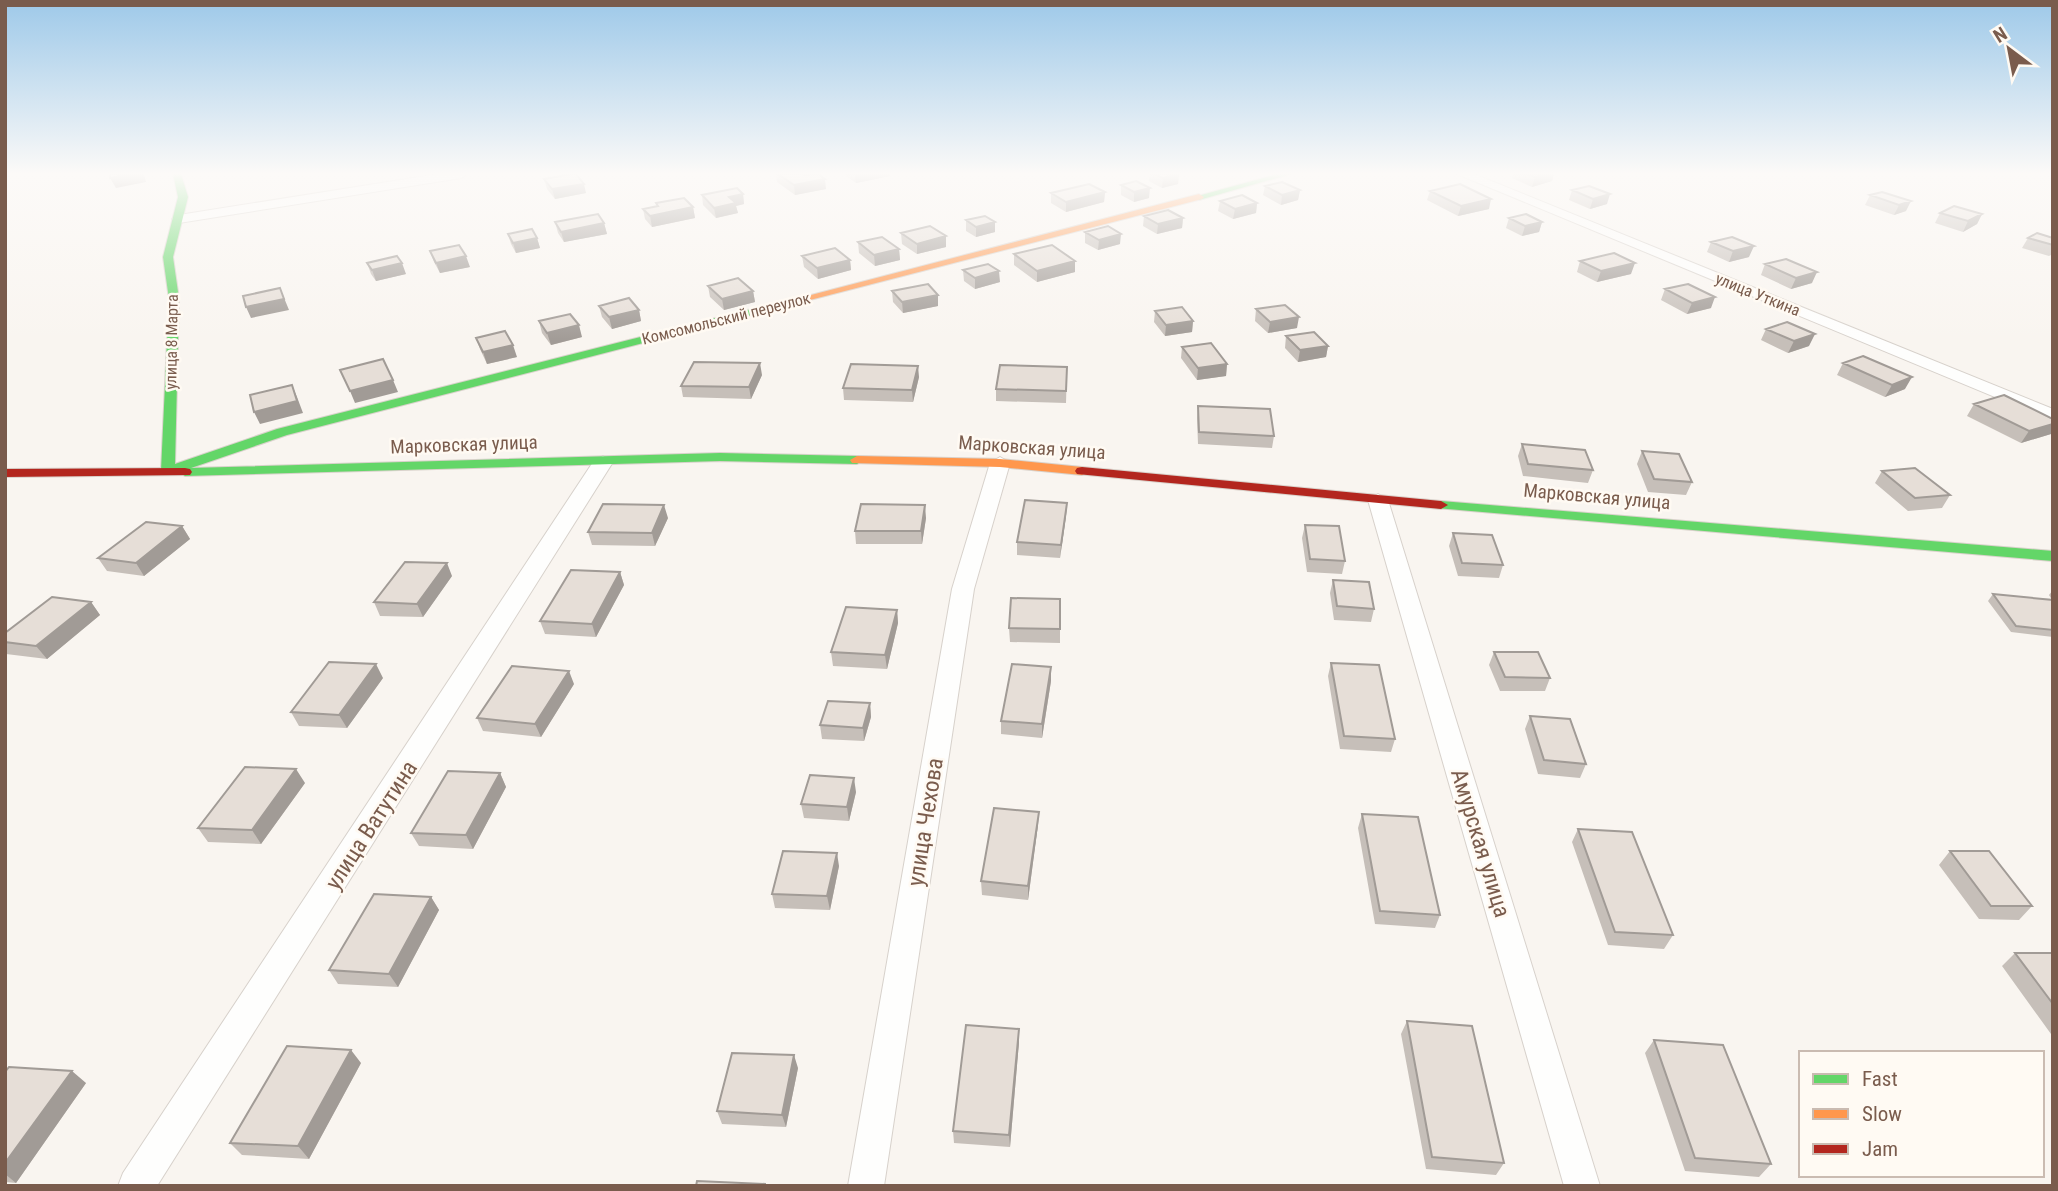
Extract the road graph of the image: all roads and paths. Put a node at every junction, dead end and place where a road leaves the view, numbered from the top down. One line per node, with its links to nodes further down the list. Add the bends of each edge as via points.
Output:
1 (176, 230): 7 (street, улица 8 Марта, via 168,257 174,299)
2 (1070, 230): 7 (street, Комсомольский переулок, via 282,432)
3 (1599, 230): 4 (street, улица Уткина)
4 (2053, 416)
5 (603, 461): 6 (street, Марковская улица, via 720,457); 7 (street, Марковская улица); 11 (street, улица Ватутина)
6 (1000, 463): 9 (street, Марковская улица); 12 (street, улица Чехова, via 962,589)
7 (168, 471): 8 (street, Марковская улица)
8 (5, 473)
9 (1378, 500): 10 (street, Марковская улица); 13 (street, Амурская улица)
10 (2053, 556)
11 (136, 1186)
12 (866, 1186)
13 (1583, 1186)

